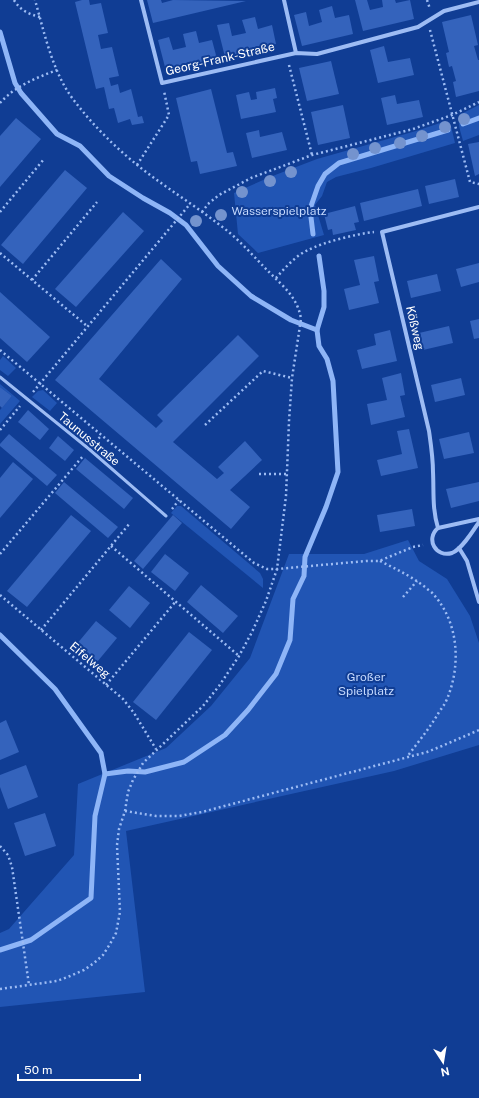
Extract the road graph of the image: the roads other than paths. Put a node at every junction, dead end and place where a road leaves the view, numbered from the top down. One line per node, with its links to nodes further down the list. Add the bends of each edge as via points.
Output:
1 (141, 0): 4 (street, Georg-Frank-Straße, via 162,83)
2 (284, 0): 4 (street)
3 (479, 2): 4 (street, Georg-Frank-Straße, via 444,11 418,27 318,54)
4 (296, 53)
5 (479, 207): 10 (street, Kößweg, via 382,232 429,431 433,459 433,502)
6 (0, 377): 7 (lane, Taunusstraße)
7 (166, 516)
8 (479, 519): 10 (street)
9 (479, 522): 11 (street)
10 (438, 528): 11 (street, via 434,531 432,542 438,551 445,554)
11 (459, 548): 12 (street, via 467,561)
12 (479, 602)

